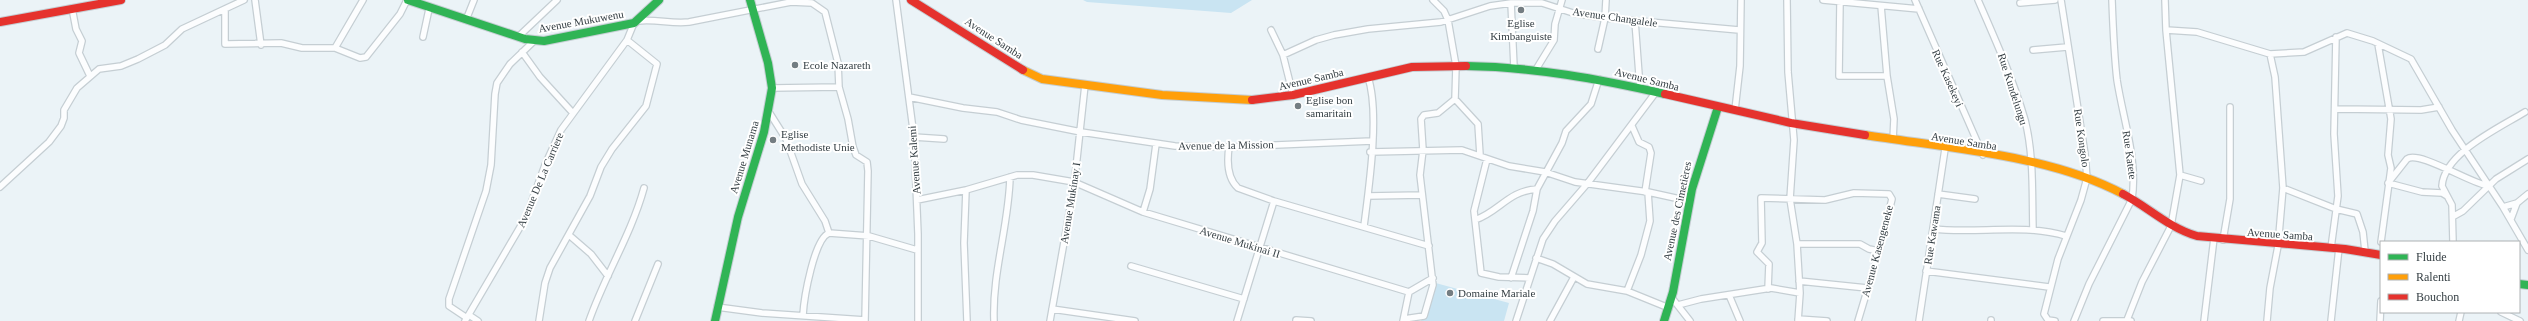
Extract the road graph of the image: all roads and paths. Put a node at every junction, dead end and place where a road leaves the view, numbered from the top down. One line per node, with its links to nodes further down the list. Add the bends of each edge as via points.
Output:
1 (121, 0): 30 (street)
2 (244, 0): 35 (street)
3 (255, 0): 50 (street)
4 (363, 0): 53 (street)
5 (407, 0): 32 (street, Avenue Mukuwenu); 53 (street, via 400,14 366,57 360,58)
6 (474, 0): 37 (street)
7 (557, 0): 46 (street)
8 (659, 0): 41 (street, Avenue Mukuwenu)
9 (750, 0): 33 (street, Avenue Munama)
10 (896, 0): 72 (street, Avenue Kalemi)
11 (911, 0): 66 (street, Avenue Samba, via 1030,74)
12 (1433, 0): 38 (street, via 1444,11)
13 (1562, 0): 31 (street)
14 (1606, 0): 36 (street)
15 (1741, 0): 43 (street)
16 (1787, 0): 83 (street)
17 (1823, 0): 25 (street)
18 (1915, 0): 34 (street, Rue Kasekeyi)
19 (1978, 0): 100 (street, Rue Kundelungu, via 2000,50 2025,121)
20 (2055, 0): 28 (street)
21 (2061, 0): 52 (street, Rue Kongolo)
22 (2112, 0): 124 (street, Rue Katete, via 2117,80 2133,168)
23 (2165, 0): 44 (street)
24 (1523, 2): 27 (street, Avenue Changalele); 31 (street, Avenue Changalele, via 1542,3)
25 (1840, 2): 26 (street); 63 (street, via 1839,76)
26 (1853, 2): 29 (street)
27 (1511, 3): 38 (street, Avenue Changalele, via 1490,6); 60 (street)
28 (2020, 3)
29 (1881, 6): 34 (street); 63 (street)
30 (72, 8): 40 (street); 62 (street, via 76,30 82,41 78,52)
31 (1558, 8): 36 (street, Avenue Changalele); 61 (street, via 1554,40)
32 (429, 9): 37 (street, Avenue Mukuwenu); 45 (street)
33 (753, 9): 41 (street, via 674,24 651,20); 67 (street, via 773,4 804,2 812,3 825,12 838,63); 68 (street, Avenue Munama)
34 (1919, 9): 97 (street, Rue Kasekeyi)
35 (225, 11): 50 (street, via 224,44); 62 (street, via 182,29 165,45 138,59 121,66 101,68)
36 (1605, 18): 39 (street, Avenue Changalele); 54 (street)
37 (466, 20): 46 (street, Avenue Mukuwenu)
38 (1448, 20): 58 (street, Avenue Changalele, via 1334,35); 59 (street)
39 (1635, 21): 43 (street, Avenue Changalele); 69 (street)
40 (0, 22)
41 (636, 22): 48 (street, Avenue De La Carriere); 49 (street, Avenue Mukuwenu)
42 (1270, 30): 58 (street)
43 (1739, 30): 79 (street, via 1740,66)
44 (2166, 30): 57 (street, via 2197,32); 103 (street)
45 (423, 37)
46 (518, 37): 49 (street, Avenue Mukuwenu)
47 (2336, 37): 51 (street, via 2347,33); 57 (street, via 2297,54); 77 (street)
48 (628, 40): 80 (street, Avenue De La Carriere); 140 (street, via 657,64 648,101 638,119 612,149)
49 (534, 41): 56 (street)
50 (261, 44): 53 (street, via 281,43 302,48)
51 (2378, 44): 76 (street, via 2412,59); 78 (street)
52 (2067, 46): 55 (street); 105 (street, Rue Kongolo)
53 (335, 48)
54 (1598, 49)
55 (2033, 50)
56 (522, 52): 80 (street, via 540,77); 182 (street, via 497,83 491,165 486,191 449,299 449,306)
57 (2270, 54): 113 (street, via 2276,77)
58 (1283, 55): 71 (street)
59 (1456, 66): 60 (street, Avenue Samba); 64 (street, Avenue Samba, via 1412,67); 73 (street)
60 (1514, 68): 61 (street, Avenue Samba)
61 (1535, 71): 65 (street, Avenue Samba)
62 (90, 76): 111 (street, via 70,100 64,112 64,119 50,142)
63 (1887, 76): 88 (street, via 1894,119)
64 (1368, 77): 71 (street, Avenue Samba); 89 (street, via 1371,88)
65 (1599, 79): 69 (street, Avenue Samba); 102 (street, via 1591,104 1566,131)
66 (1084, 85): 71 (street, Avenue Samba, via 1218,100 1259,100); 85 (street, Avenue Mukinay I)
67 (839, 87): 68 (street); 141 (street, via 856,155 866,162)
68 (772, 88): 81 (street, Avenue Munama)
69 (1640, 88): 70 (street, Avenue Samba)
70 (1656, 92): 74 (street, Avenue Samba); 84 (street)
71 (1293, 95)
72 (909, 96): 85 (street, Avenue de la Mission, via 963,108 997,112 1021,120); 86 (street, Avenue Kalemi)
73 (1455, 99): 93 (street, via 1438,113 1424,115 1421,120); 96 (street, via 1478,124)
74 (1718, 107): 79 (street, Avenue Samba); 127 (street, Avenue des Cimetières, via 1699,160)
75 (2230, 107): 144 (street, via 2230,199)
76 (2439, 107): 78 (street, via 2421,110); 94 (street)
77 (2336, 109): 78 (street); 130 (street)
78 (2389, 109): 108 (street, via 2391,119 2388,155 2391,168)
79 (1735, 110): 83 (street, Avenue Samba)
80 (572, 112): 182 (street, Avenue De La Carriere, via 554,144 526,217)
81 (768, 112): 139 (street, via 786,139 802,184); 177 (street, Avenue Munama, via 738,217)
82 (2525, 112): 94 (street)
83 (1791, 123): 88 (street, Avenue Samba); 122 (street, via 1794,140)
84 (1632, 126): 109 (street); 116 (street, via 1639,142 1649,147 1651,153)
85 (1081, 132): 90 (street, Avenue de la Mission); 107 (street, Avenue Mukinay I)
86 (914, 137): 87 (street); 125 (street, Avenue Kalemi)
87 (944, 139)
88 (1893, 140): 92 (street, Avenue Samba)
89 (1372, 141): 91 (street, Avenue de la Mission); 95 (street)
90 (1156, 144): 91 (street, Avenue de la Mission); 131 (street, via 1150,189)
91 (1229, 147): 126 (street, via 1227,162 1234,184 1238,188)
92 (1945, 149): 97 (street, Avenue Samba); 117 (street, Rue Kawama)
93 (1423, 150): 95 (street); 96 (street, via 1462,150); 119 (street, via 1420,175)
94 (2466, 150): 101 (street, via 2457,156); 110 (street)
95 (1370, 152): 120 (street)
96 (1480, 155): 98 (street)
97 (1982, 155): 100 (street, Avenue Samba)
98 (1486, 159): 102 (street); 134 (street, via 1479,182)
99 (2528, 159): 110 (street)
100 (2031, 162): 105 (street, Avenue Samba, via 2070,171); 138 (street, Rue Kundelungu)
101 (2448, 169): 108 (street, via 2408,158); 110 (street); 121 (street, via 2442,186)
102 (1545, 172): 109 (street); 114 (street)
103 (2180, 175): 106 (street); 136 (street)
104 (1010, 177): 107 (street, Avenue Mukinai II, via 1033,175); 115 (street, Avenue Mukinai II); 196 (street, via 999,257)
105 (2087, 178): 124 (street, Avenue Samba); 142 (street, Rue Kongolo)
106 (2201, 180)
107 (1074, 182): 131 (street, Avenue Mukinai II); 179 (street, Avenue Mukinay I)
108 (2388, 183): 121 (street); 145 (street)
109 (1587, 184): 116 (street); 157 (street, via 1555,221)
110 (2489, 186): 129 (street); 132 (street, via 2463,211)
111 (0, 187)
112 (644, 188): 161 (street, via 623,248)
113 (2283, 188): 130 (street); 149 (street)
114 (1536, 189): 134 (street, via 1512,196 1492,213); 164 (street, via 1533,210)
115 (966, 190): 125 (street, Avenue Mukinai II); 195 (street, via 964,255)
116 (1647, 192): 127 (street); 170 (street, via 1650,221 1641,255)
117 (1938, 194): 123 (street); 137 (street, Rue Kawama)
118 (2528, 194): 128 (street)
119 (1422, 195): 120 (street); 148 (street)
120 (1368, 196): 135 (street)
121 (2447, 196): 132 (street)
122 (1790, 199): 147 (street); 154 (street, Avenue Kasengeneke, via 1825,200 1854,193 1889,194 1892,199); 169 (street, Avenue Kasengeneke, via 1764,197 1760,200 1762,243 1757,252 1769,264)
123 (1975, 199)
124 (2132, 199): 136 (street, Avenue Samba); 210 (street, Rue Katete, via 2088,284)
125 (917, 200): 153 (street, Avenue Kalemi)
126 (1274, 201): 135 (street); 152 (street)
127 (1689, 201): 174 (street, Avenue des Cimetières)
128 (2517, 203): 129 (street); 133 (street)
129 (2503, 207): 133 (street)
130 (2336, 209): 151 (street); 155 (street, via 2358,214)
131 (1143, 212): 152 (street, Avenue Mukinai II)
132 (2454, 216): 146 (street)
133 (2511, 219): 150 (street)
134 (1475, 220): 164 (street, via 1481,273)
135 (1364, 226): 148 (street)
136 (2171, 226): 143 (street, Avenue Samba, via 2196,236); 212 (street, via 2142,282)
137 (1933, 229): 138 (street, via 1966,232); 160 (street, Rue Kawama)
138 (2033, 229): 142 (street)
139 (829, 233): 141 (street); 181 (street, via 822,237 807,284)
140 (569, 235): 161 (street, via 591,254); 189 (street, via 557,254 545,283)
141 (868, 236): 153 (street); 193 (street)
142 (2066, 236): 167 (street, Rue Kongolo)
143 (2214, 238): 144 (street, Avenue Samba); 213 (street)
144 (2223, 240): 149 (street, Avenue Samba)
145 (2382, 241)
146 (2453, 241)
147 (1797, 244): 154 (street, via 1860,244); 166 (street)
148 (1429, 246): 163 (street)
149 (2278, 246): 151 (street, Avenue Samba); 214 (street)
150 (2527, 246)
151 (2335, 248): 155 (street, Avenue Samba); 215 (street)
152 (1260, 249): 171 (street, Avenue Mukinai II); 175 (street)
153 (917, 250): 194 (street, Avenue Kalemi)
154 (1879, 251): 168 (street, Avenue Kasengeneke)
155 (2365, 251): 156 (street, Avenue Samba)
156 (2380, 255)
157 (1536, 258): 162 (street, via 1553,264); 165 (street)
158 (658, 264): 191 (street)
159 (1131, 266): 175 (street)
160 (1926, 271): 167 (street); 208 (street, Rue Kawama)
161 (608, 276): 190 (street)
162 (1574, 277): 170 (street, via 1597,288); 202 (street)
163 (1432, 278): 171 (street); 184 (street, via 1433,285)
164 (1511, 278): 165 (street)
165 (1530, 278): 201 (street)
166 (1799, 281): 168 (street); 172 (street)
167 (2049, 287): 209 (street, Rue Kongolo, via 2045,318)
168 (1867, 288): 207 (street, Avenue Kasengeneke)
169 (1768, 289): 172 (street); 173 (street)
170 (1627, 291): 178 (street)
171 (1409, 292): 186 (street)
172 (1800, 293): 187 (street)
173 (1729, 295): 176 (street); 205 (street)
174 (1672, 298): 176 (street); 178 (street, Avenue des Cimetières)
175 (1244, 299): 199 (street)
176 (1678, 306): 204 (street)
177 (718, 307): 181 (street); 192 (street, Avenue Munama)
178 (1669, 308): 203 (street, Avenue des Cimetières)
179 (1052, 309): 197 (street, Avenue Mukinay I); 198 (street)
180 (2503, 313): 216 (street)
181 (804, 315): 183 (street)
182 (467, 318): 188 (street)
183 (827, 319): 193 (street)
184 (1423, 319): 186 (street)
185 (1296, 320): 200 (street)
186 (1403, 320)
187 (1798, 320): 206 (street)
188 (478, 321)
189 (539, 321)
190 (589, 321)
191 (635, 321)
192 (714, 321)
193 (865, 321)
194 (918, 321)
195 (967, 321)
196 (994, 321)
197 (1050, 321)
198 (1135, 321)
199 (1237, 321)
200 (1312, 321)
201 (1516, 321)
202 (1550, 321)
203 (1664, 321)
204 (1690, 321)
205 (1740, 321)
206 (1827, 321)
207 (1858, 321)
208 (1919, 321)
209 (2055, 321)
210 (2074, 321)
211 (2103, 321): 212 (street)
212 (2129, 321)
213 (2204, 321)
214 (2266, 321)
215 (2331, 321)
216 (2520, 321)

